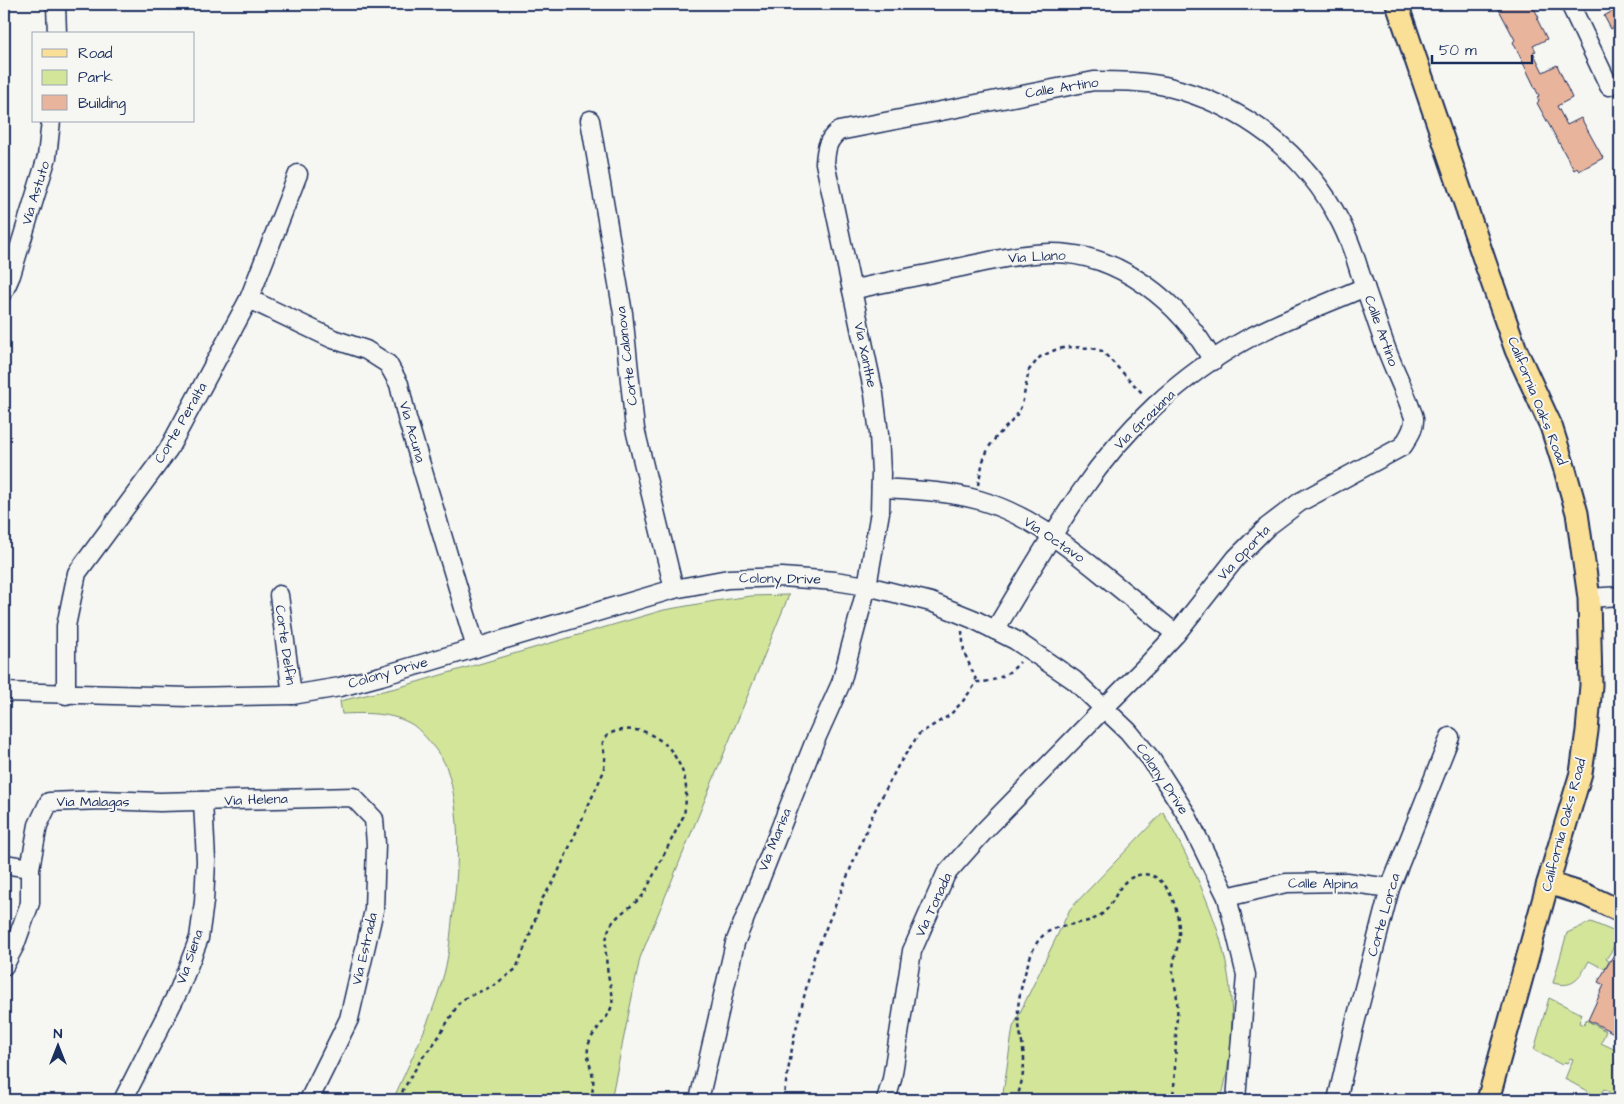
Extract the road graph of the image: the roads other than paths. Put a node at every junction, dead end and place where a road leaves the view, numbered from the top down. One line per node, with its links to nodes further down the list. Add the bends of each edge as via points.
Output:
1 (56, 4): 4 (street)
2 (1397, 4): 22 (main road, California Oaks Road, via 1503,314 1565,470 1577,513)
3 (1570, 4): 5 (street)
4 (57, 32)
5 (1609, 86)
6 (590, 120): 19 (street, Corte Calanova, via 623,313 636,429)
7 (51, 122): 12 (street, Via Astuto, via 48,157)
8 (839, 131): 10 (street, Calle Artino, via 1094,81 1163,86 1196,95 1250,121 1291,154 1321,188 1342,224); 11 (street, Via Xanthe, via 826,148 825,163)
9 (298, 174): 13 (street, Corte Peralta)
10 (1365, 287): 14 (street, Via Graziana, via 1246,340); 15 (street, Calle Artino, via 1414,419)
11 (852, 290): 14 (street, Via Llano, via 1016,256 1051,253 1082,256 1141,282 1169,303); 16 (street, Via Xanthe, via 874,394)
12 (4, 291)
13 (250, 299): 25 (street, Via Acuna, via 333,339 366,350 388,364 399,384); 27 (street, Corte Peralta, via 168,450 77,573 66,626)
14 (1213, 361): 17 (street, Via Graziana, via 1154,406 1116,446)
15 (1412, 432): 24 (street, Via Oporta, via 1403,446 1300,502 1267,527 1236,558)
16 (881, 488): 17 (street, Via Octavo, via 929,491 976,499 1037,524); 18 (street, Via Xanthe)
17 (1052, 535): 23 (street, Via Graziana); 24 (street, Via Octavo)
18 (867, 586): 19 (street, Colony Drive, via 782,576 728,579); 23 (street, Colony Drive, via 931,602); 43 (street, Via Marisa, via 841,683 814,742 735,942)
19 (674, 589): 25 (street, Colony Drive)
20 (279, 594): 28 (street, Corte Delfin)
21 (1620, 596): 22 (street)
22 (1589, 598): 36 (main road, California Oaks Road, via 1591,685 1587,731 1581,772)
23 (995, 630): 29 (street, Colony Drive, via 1074,680)
24 (1176, 634): 29 (street, Via Oporta)
25 (476, 648): 28 (street, Colony Drive, via 340,687)
26 (4, 692): 27 (street, Colony Drive)
27 (66, 695): 28 (street, Colony Drive)
28 (292, 695)
29 (1104, 708): 38 (street, Colony Drive, via 1128,731 1166,780); 44 (street, Via Tonada, via 946,874 912,951)
30 (1450, 737): 37 (street, Corte Lorca)
31 (353, 797): 32 (street, Via Helena); 42 (street, Via Estrada, via 374,819 374,910 349,1019)
32 (203, 801): 33 (street, Via Helena); 41 (street, Via Siena, via 206,861 200,938 179,990)
33 (160, 802): 35 (street, Via Malagas, via 49,802 38,824)
34 (4, 864): 35 (street)
35 (30, 868): 40 (street, Via Malagas, via 30,903)
36 (1548, 883): 39 (main road, via 1586,895); 47 (main road, California Oaks Road)
37 (1390, 888): 38 (street, Calle Alpina, via 1346,882 1286,882); 46 (street, Corte Lorca)
38 (1227, 896): 45 (street, Colony Drive, via 1246,975)
39 (1620, 911)
40 (4, 966)
41 (124, 1100)
42 (309, 1100)
43 (699, 1100)
44 (886, 1100)
45 (1236, 1100)
46 (1337, 1100)
47 (1488, 1100)

